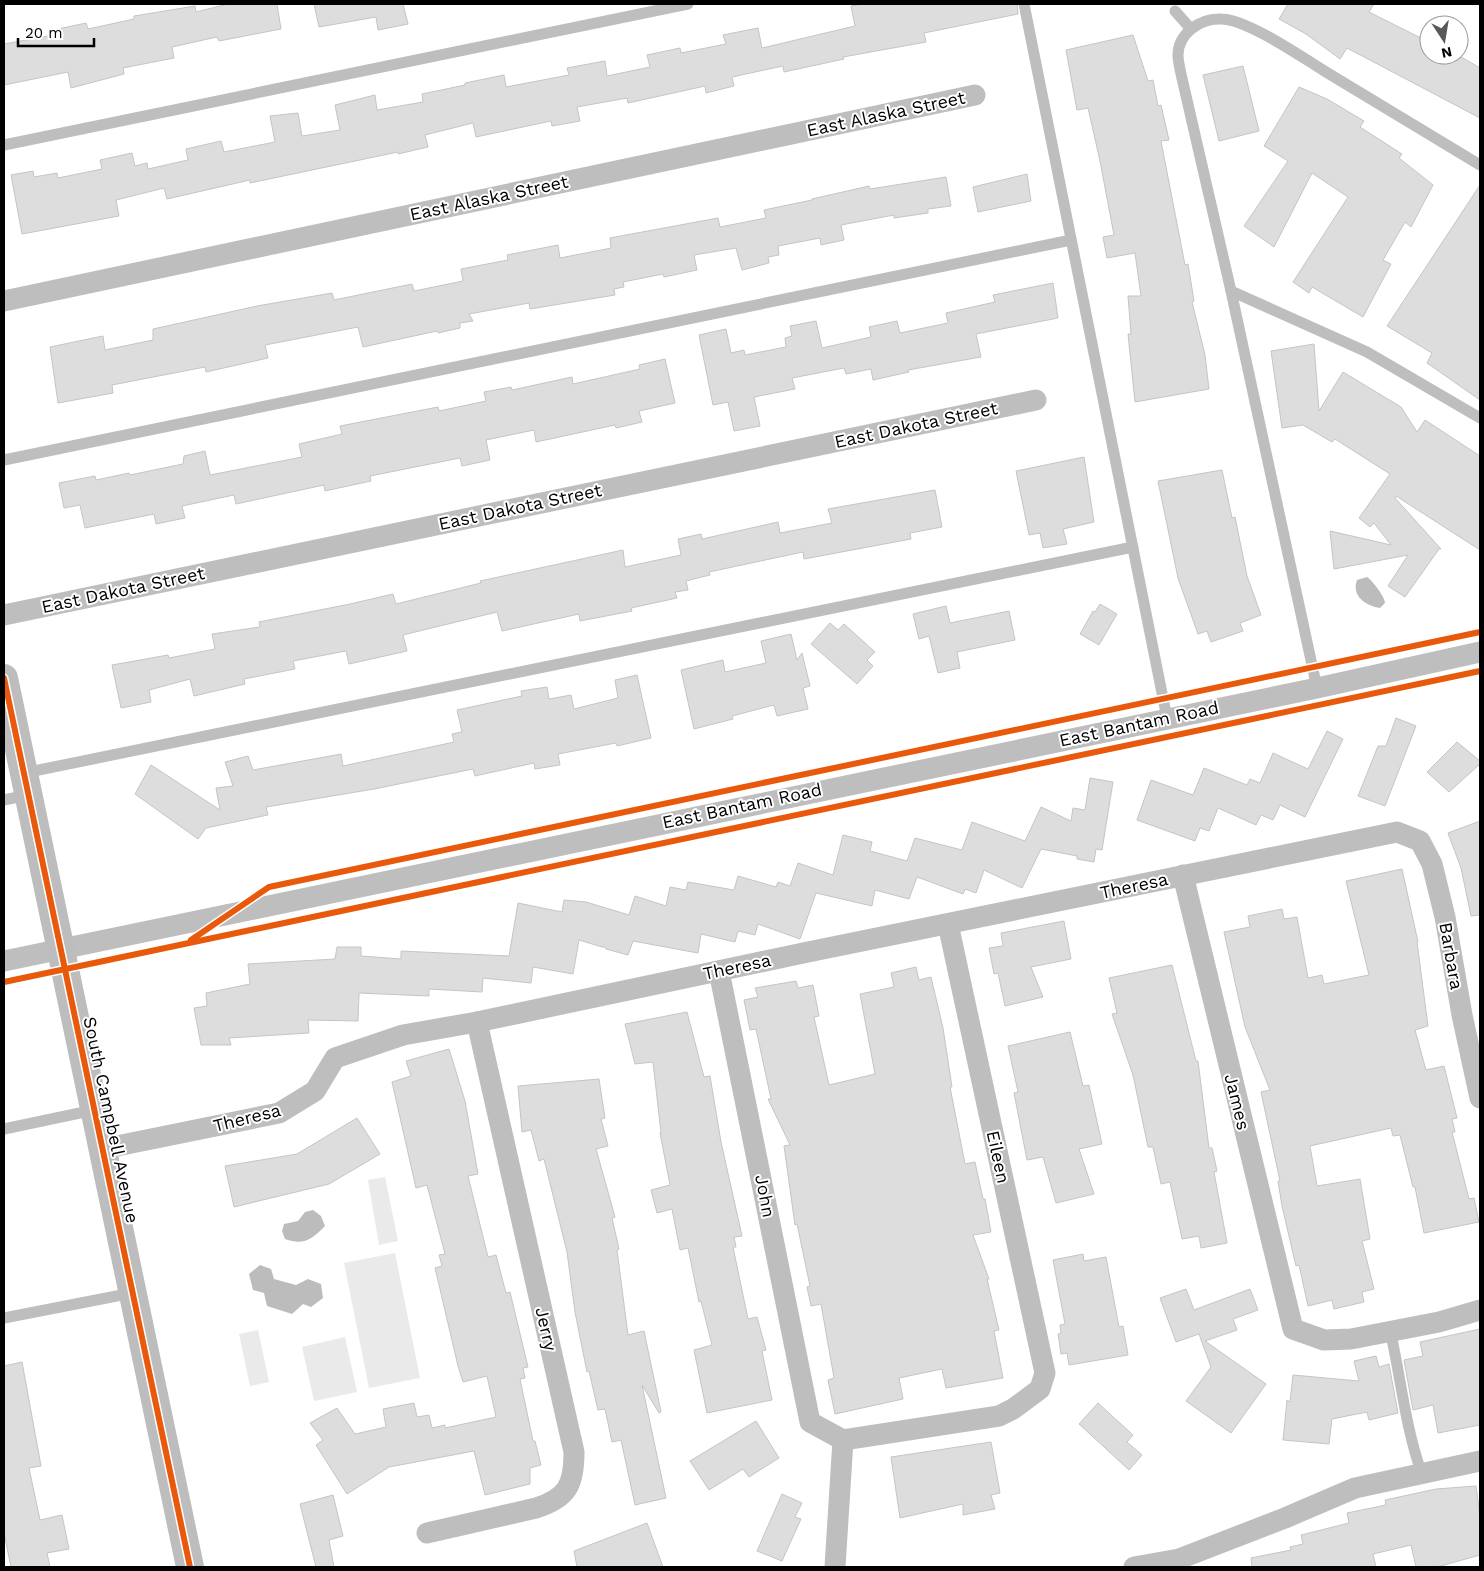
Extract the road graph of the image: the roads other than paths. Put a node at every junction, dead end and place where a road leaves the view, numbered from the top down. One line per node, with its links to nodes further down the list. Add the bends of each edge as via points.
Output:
1 (688, 4): 6 (lane)
2 (1024, 4): 8 (lane)
3 (1175, 11): 4 (lane)
4 (1191, 28): 7 (lane, via 1208,20 1223,19 1250,28); 9 (lane, via 1179,47 1178,57)
5 (975, 95): 10 (street, East Alaska Street)
6 (4, 145)
7 (1480, 165)
8 (1071, 240): 13 (lane); 14 (lane)
9 (1231, 291): 12 (lane, via 1368,352); 18 (lane)
10 (4, 301)
11 (1036, 400): 15 (street, East Dakota Street)
12 (1480, 418)
13 (4, 460)
14 (1133, 547): 19 (lane); 20 (lane)
15 (4, 615)
16 (1480, 652): 18 (street, East Bantam Road)
17 (4, 678): 20 (main road, South Campbell Avenue)
18 (1318, 688): 19 (street, East Bantam Road)
19 (1167, 718): 24 (street, East Bantam Road)
20 (19, 789): 24 (main road, South Campbell Avenue)
21 (1397, 832): 22 (street, Theresa); 28 (street, Barbara, via 1420,841 1432,864)
22 (1183, 876): 23 (street, Theresa); 35 (street, James, via 1292,1329 1324,1340)
23 (948, 924): 26 (street, Theresa); 36 (street, Eileen, via 1045,1373 1040,1389 999,1416)
24 (61, 949): 25 (street, East Bantam Road); 29 (main road, South Campbell Avenue)
25 (4, 961)
26 (719, 971): 27 (street, Theresa); 36 (street, John, via 810,1422)
27 (477, 1022): 31 (street, Theresa, via 403,1035 335,1058 315,1091 280,1114); 39 (street, Jerry, via 574,1452 574,1468 566,1492 553,1503)
28 (1480, 1098)
29 (94, 1110): 30 (lane); 31 (main road, South Campbell Avenue)
30 (4, 1129)
31 (102, 1149): 32 (main road, South Campbell Avenue)
32 (132, 1293): 34 (lane); 40 (main road, South Campbell Avenue)
33 (1480, 1310): 35 (street, via 1439,1322)
34 (4, 1318)
35 (1390, 1330): 38 (lane, via 1410,1436)
36 (843, 1440): 41 (street)
37 (1480, 1461): 38 (street)
38 (1422, 1474): 42 (street, via 1355,1488 1179,1559)
39 (427, 1533)
40 (190, 1567)
41 (835, 1567)
42 (1134, 1567)

